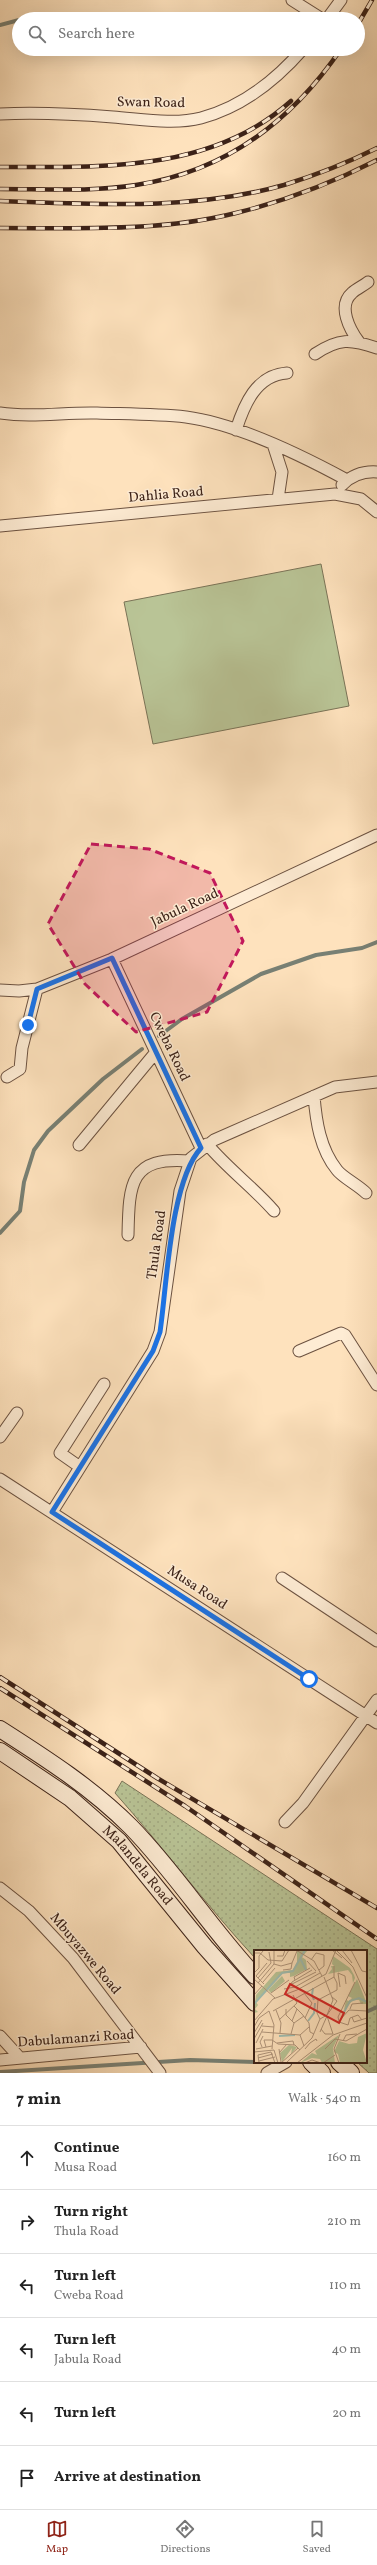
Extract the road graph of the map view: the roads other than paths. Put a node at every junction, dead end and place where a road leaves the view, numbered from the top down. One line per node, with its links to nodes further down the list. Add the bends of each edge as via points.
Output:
1 (292, 0): 3 (street)
2 (341, 0): 4 (street)
3 (311, 12)
4 (332, 12)
5 (297, 56): 6 (street, Swan Road, via 284,71 262,89 233,106 200,118 164,120 36,112)
6 (0, 114)
7 (368, 282): 8 (street, via 351,293 346,307 350,330)
8 (359, 342): 9 (street); 10 (street, via 338,341)
9 (377, 348)
10 (315, 354)
11 (287, 373): 13 (street, via 274,376 250,395 245,402)
12 (0, 413): 13 (street, via 17,416 84,413 187,417)
13 (236, 430): 14 (street)
14 (273, 444): 18 (street); 20 (street, via 282,472)
15 (377, 463): 16 (street)
16 (364, 471): 17 (street); 18 (street)
17 (377, 472)
18 (347, 480): 19 (street)
19 (335, 494): 20 (street, Dahlia Road); 21 (street, Dahlia Road, via 361,499)
20 (278, 499): 22 (street, Dahlia Road)
21 (377, 512)
22 (0, 526)
23 (377, 835): 24 (street, Jabula Road)
24 (112, 958): 25 (street, Jabula Road); 27 (street, Cweba Road)
25 (37, 989): 26 (street, Jabula Road); 28 (street, via 22,1048 20,1069)
26 (0, 990)
27 (156, 1052): 31 (street); 32 (street, Cweba Road)
28 (7, 1077)
29 (377, 1082): 30 (street, Thula Road, via 335,1087)
30 (314, 1096): 32 (street, Thula Road); 34 (street, via 320,1134 332,1163 342,1175 353,1180)
31 (79, 1145)
32 (204, 1146): 33 (street, Thula Road); 35 (street, Cweba Road, via 259,1193)
33 (190, 1161): 36 (street, via 157,1161 141,1171 132,1184); 42 (street, Thula Road, via 180,1191 160,1332 153,1351)
34 (366, 1193)
35 (274, 1211)
36 (128, 1234)
37 (299, 1351): 39 (street, via 341,1333 345,1335)
38 (104, 1384): 42 (street, via 60,1453)
39 (377, 1384)
40 (17, 1413): 41 (street)
41 (0, 1437)
42 (80, 1467): 44 (street, Thula Road)
43 (0, 1479): 44 (street, Musa Road)
44 (52, 1512): 48 (street, Musa Road)
45 (282, 1578): 46 (street)
46 (377, 1641)
47 (377, 1700): 48 (street)
48 (366, 1716): 49 (street, Musa Road); 52 (street, via 303,1803)
49 (377, 1723)
50 (0, 1729): 54 (main road, Malandela Road, via 65,1771 116,1812 151,1849 199,1912)
51 (0, 1751): 55 (main road, Malandela Road, via 70,1798 119,1841 204,1947)
52 (285, 1822)
53 (0, 1888): 57 (street, Mbuyazwe Road, via 29,1911 73,1958)
54 (254, 1975)
55 (254, 2002)
56 (0, 2036): 58 (street)
57 (141, 2047): 58 (street, Dabulamanzi Road); 63 (street, Dabulamanzi Road)
58 (20, 2058): 59 (street, Dabulamanzi Road)
59 (0, 2060)
60 (284, 2063): 64 (street)
61 (311, 2063): 65 (main road)
62 (340, 2063): 66 (main road)
63 (155, 2066)
64 (268, 2073)
65 (322, 2073)
66 (351, 2073)

